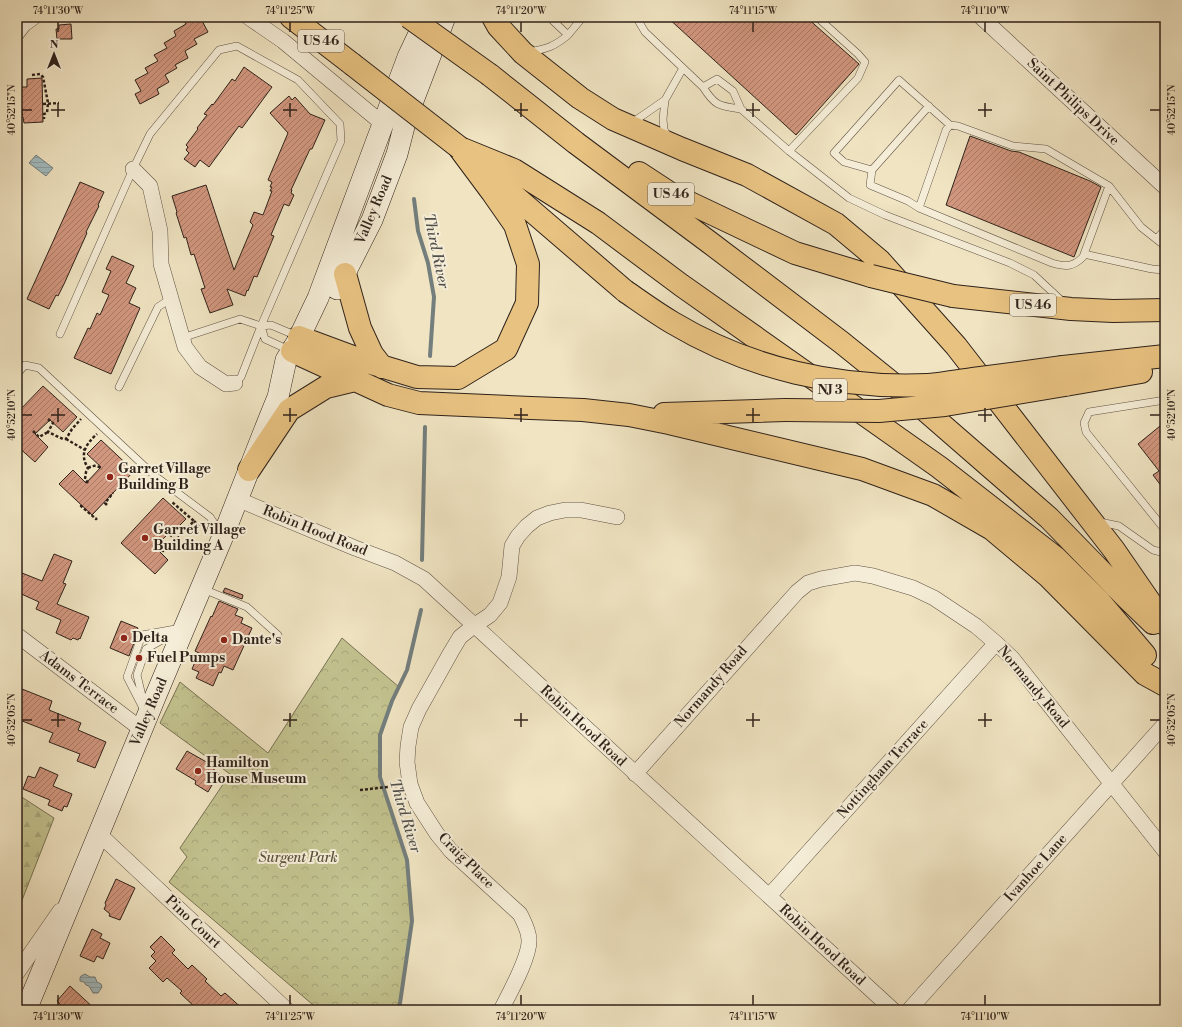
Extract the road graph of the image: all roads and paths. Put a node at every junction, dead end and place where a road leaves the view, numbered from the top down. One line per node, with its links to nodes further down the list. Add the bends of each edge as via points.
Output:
1 (34, 17): 13 (street)
2 (248, 17): 27 (street, via 283,41)
3 (291, 17): 31 (highway, US 46, bridge)
4 (408, 17): 18 (highway, US 46, bridge)
5 (427, 17): 27 (main road, Valley Road, via 408,57)
6 (445, 17): 43 (main road, Valley Road, via 406,119 397,154 372,220)
7 (493, 17): 15 (highway)
8 (549, 17): 14 (lane)
9 (583, 17): 14 (lane)
10 (638, 17): 16 (lane, via 645,32)
11 (817, 17): 32 (lane, via 865,62 858,78)
12 (981, 17): 36 (street, Saint Philips Drive)
13 (17, 33)
14 (568, 35): 15 (lane, via 557,44)
15 (523, 54): 28 (highway, via 580,98)
16 (683, 68): 19 (lane); 20 (lane)
17 (32, 75): 21 (path, via 40,74 43,77)
18 (490, 75): 45 (highway, US 46, bridge, via 671,194 795,253 871,276 953,296); 94 (highway, via 576,143 841,342 918,404 1050,518)
19 (703, 87): 25 (lane, via 719,106); 25 (lane, via 717,79 733,91)
20 (665, 100): 28 (lane, via 636,120); 30 (lane, via 664,130)
21 (48, 103): 22 (path); 23 (path); 26 (path)
22 (59, 103)
23 (43, 104)
24 (929, 106): 29 (lane); 34 (lane); 34 (lane, via 899,80 834,153 844,162)
25 (741, 109): 32 (lane)
26 (44, 119)
27 (383, 124): 50 (main road, Valley Road)
28 (624, 124): 30 (highway)
29 (950, 125): 35 (lane, via 1013,146 1046,149); 37 (lane)
30 (675, 146): 80 (highway, via 747,175 836,224 880,261 956,346)
31 (460, 148): 52 (highway, via 515,226 528,264 528,303 506,349 458,378 417,377); 55 (highway, US 46, bridge, via 625,291 673,324 725,350 779,369 869,385 930,385); 96 (highway, NJ 3, via 514,170 598,223 945,472 1056,558 1100,602)
32 (790, 152): 45 (lane, via 849,198 885,215 1010,263 1034,275)
33 (133, 169): 44 (street, via 150,186 160,231 161,264); 47 (lane, via 150,134 219,50 237,46 298,80 340,124 341,141); 48 (lane)
34 (872, 170): 37 (lane, via 870,185)
35 (1108, 186): 39 (lane, via 1141,227); 41 (lane)
36 (1165, 187)
37 (919, 208): 41 (lane, via 1060,265 1070,266 1077,263)
38 (1165, 230): 39 (lane)
39 (1156, 239): 40 (lane)
40 (1165, 246)
41 (1084, 254): 42 (lane)
42 (1165, 270)
43 (345, 274): 50 (main road, Valley Road); 52 (highway, via 360,328 372,354)
44 (170, 299): 49 (street); 58 (lane, via 158,307)
45 (1071, 308): 46 (highway, US 46)
46 (1165, 310)
47 (261, 326): 49 (lane, via 240,319); 50 (lane, via 272,325); 50 (lane, via 265,339); 57 (lane, via 241,377)
48 (60, 334)
49 (182, 338): 57 (street, via 185,347 200,367 226,384)
50 (301, 346): 52 (highway); 56 (highway); 70 (main road, Valley Road, via 296,372 280,392)
51 (1165, 356): 55 (highway, US 46)
52 (382, 367)
53 (1165, 368): 55 (highway)
54 (17, 374): 84 (lane, via 25,365 40,368 155,476 210,517)
55 (1064, 376): 60 (highway, bridge, via 945,405 879,411 786,410)
56 (354, 380): 60 (highway, via 388,395 419,403 561,409); 70 (highway, via 326,387 289,410)
57 (235, 384)
58 (119, 387)
59 (1165, 400): 82 (lane, via 1089,412 1084,423 1086,432)
60 (629, 415): 97 (highway, via 862,469 933,495 992,529 1048,576 1145,674)
61 (82, 418): 66 (path)
62 (48, 419): 64 (path, via 53,423)
63 (33, 431): 64 (path, via 39,437)
64 (48, 432): 66 (path)
65 (98, 433): 67 (path)
66 (66, 439): 67 (path)
67 (84, 450): 68 (path, via 84,462)
68 (88, 468): 69 (path, via 97,465); 71 (path, via 84,476)
69 (102, 469)
70 (249, 470): 74 (main road, Valley Road)
71 (88, 483)
72 (112, 493): 75 (path, via 104,502)
73 (168, 499): 79 (path)
74 (237, 500): 84 (main road, Valley Road); 90 (street, Robin Hood Road, via 395,562 424,579)
75 (107, 505)
76 (82, 506): 77 (path)
77 (97, 518)
78 (617, 518): 90 (street, Craig Place, via 581,510 565,510 537,518 512,546 509,577 500,603 490,615)
79 (194, 521): 81 (path); 85 (path)
80 (1092, 521): 87 (lane, via 1118,526 1153,550); 89 (highway)
81 (201, 528)
82 (1165, 530)
83 (166, 531): 85 (path)
84 (223, 536): 88 (main road, Valley Road)
85 (176, 540): 86 (path, via 163,551)
86 (153, 545)
87 (1165, 554)
88 (201, 588): 91 (main road, Valley Road); 93 (lane, via 248,607)
89 (1165, 624)
90 (475, 625): 100 (street, Robin Hood Road); 111 (street, Craig Place, via 460,637 419,709 411,727 407,762 410,784 417,803 437,834 520,914 526,926 530,941 528,955)
91 (185, 627): 98 (main road, Valley Road); 98 (lane, via 142,635 127,676)
92 (17, 635): 98 (street, Adams Terrace)
93 (278, 635)
94 (1165, 635)
95 (996, 643): 100 (street, Normandy Road, via 976,626 934,598 913,588 855,573 808,583 779,611); 101 (street, Normandy Road, via 1012,658); 107 (street, Nottingham Terrace)
96 (1165, 679)
97 (1165, 685)
98 (144, 723): 104 (main road, Valley Road)
99 (1163, 726): 101 (street, Ivanhoe Lane)
100 (635, 774): 107 (street, Robin Hood Road)
101 (1112, 783): 105 (street, Normandy Road); 113 (street, Ivanhoe Lane)
102 (394, 786): 103 (path)
103 (360, 790)
104 (98, 833): 106 (main road, Valley Road); 110 (street, Pino Court)
105 (1165, 851)
106 (75, 890): 108 (street); 109 (main road, Valley Road)
107 (769, 896): 112 (street, Robin Hood Road)
108 (17, 973)
109 (26, 1010)
110 (287, 1010)
111 (501, 1010)
112 (893, 1010)
113 (909, 1010)

